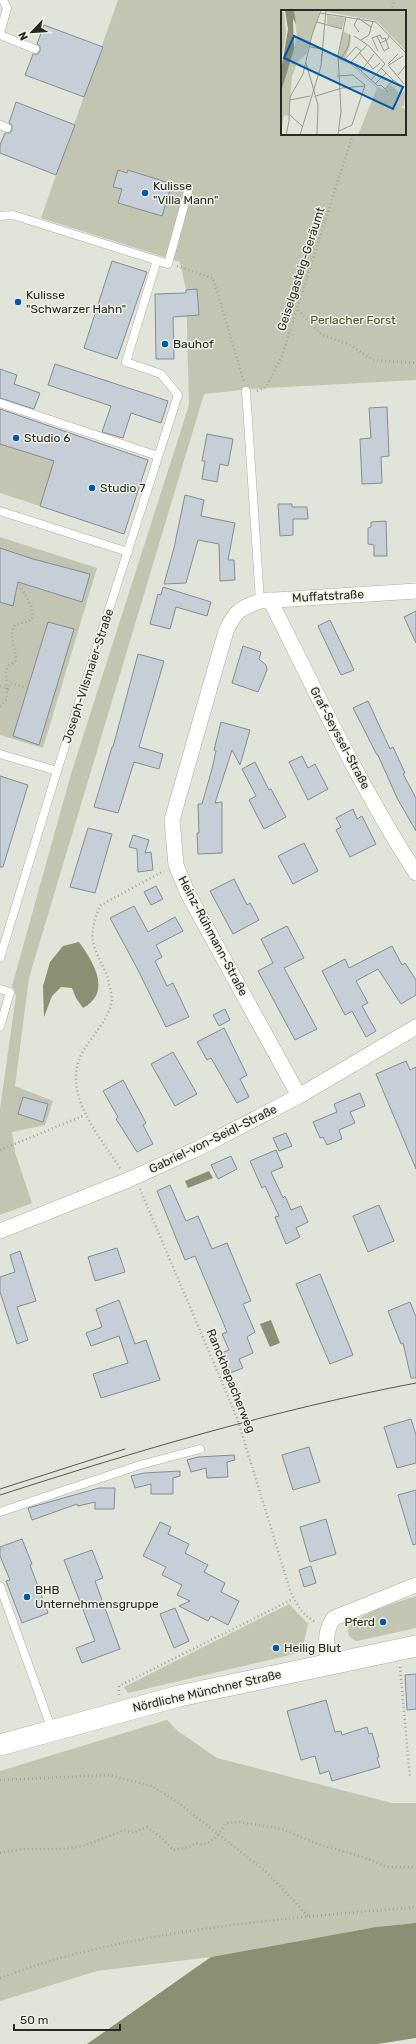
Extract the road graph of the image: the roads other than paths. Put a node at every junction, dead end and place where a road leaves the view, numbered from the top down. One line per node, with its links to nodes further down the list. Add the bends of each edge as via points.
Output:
1 (3, 0): 2 (lane, via 7,8)
2 (0, 35): 3 (lane)
3 (34, 49)
4 (189, 188): 6 (lane, via 168,264)
5 (0, 216): 6 (lane, via 13,215)
6 (158, 260): 9 (lane, Joseph-Vilsmaier-Straße, via 126,362 162,374 178,395)
7 (247, 393): 13 (lane)
8 (0, 403): 9 (lane)
9 (158, 456): 11 (lane, Joseph-Vilsmaier-Straße)
10 (0, 512): 11 (lane)
11 (128, 552): 16 (lane, Joseph-Vilsmaier-Straße)
12 (416, 591): 13 (street, Muffatstraße)
13 (265, 600): 14 (street, Muffatstraße); 17 (street, Graf-Seyssel-Straße, via 394,839)
14 (241, 608): 22 (street, Heinz-Rühmann-Straße, via 231,618 226,631 172,820 176,865 187,892)
15 (0, 754): 16 (lane)
16 (57, 772): 18 (lane, Joseph-Vilsmaier-Straße)
17 (416, 873)
18 (0, 958)
19 (0, 989): 20 (lane, via 10,992)
20 (0, 1026)
21 (416, 1027): 22 (street, Gabriel-von-Seidl-Straße)
22 (299, 1096): 23 (street, Gabriel-von-Seidl-Straße, via 222,1136 131,1178)
23 (0, 1230)
24 (200, 1449): 25 (lane, via 140,1465)
25 (0, 1512)
26 (416, 1584): 29 (street, via 334,1618 328,1627 326,1644)
27 (0, 1586): 30 (lane)
28 (407, 1648): 29 (main road, Nördliche Münchner Straße)
29 (329, 1664): 30 (main road, Nördliche Münchner Straße, via 179,1696)
30 (53, 1730): 31 (main road, Nördliche Münchner Straße)
31 (0, 1745)

